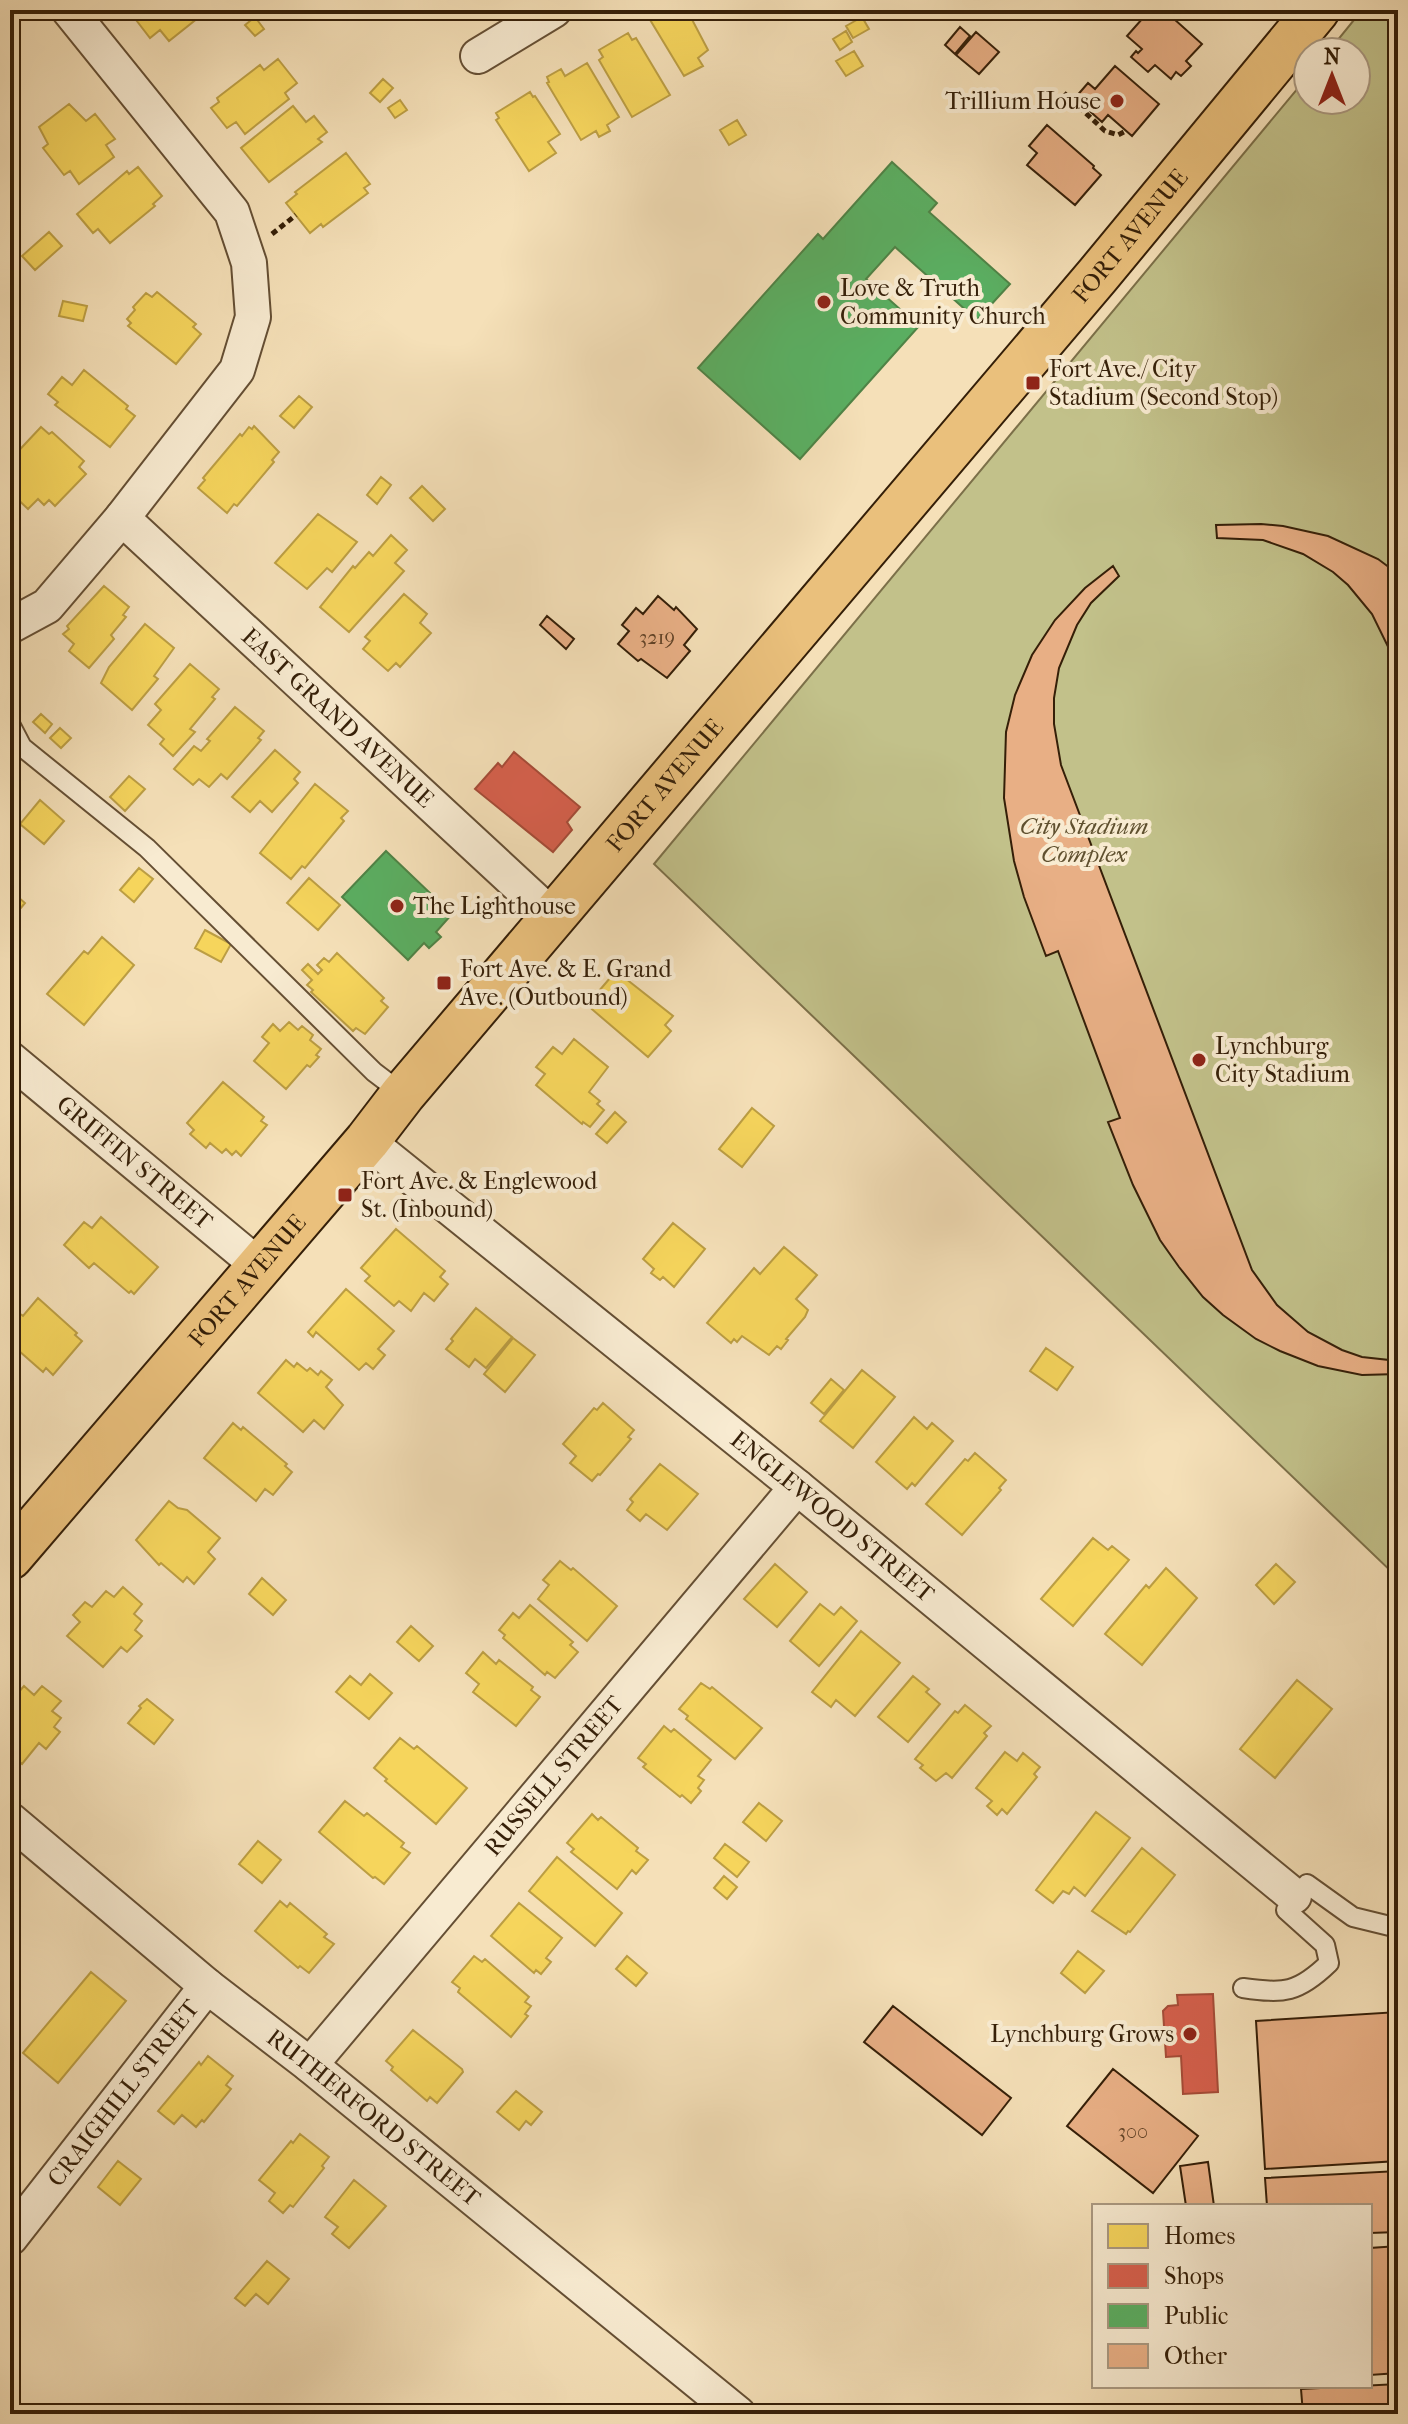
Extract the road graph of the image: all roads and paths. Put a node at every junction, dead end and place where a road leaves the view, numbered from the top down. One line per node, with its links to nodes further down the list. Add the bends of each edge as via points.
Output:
1 (69, 10): 9 (street, via 232,212 249,263 253,317 237,370)
2 (554, 10): 4 (street)
3 (1317, 10): 12 (main road, FORT AVENUE)
4 (478, 56)
5 (1064, 93): 6 (path, via 1105,131)
6 (1126, 131)
7 (296, 215): 8 (path)
8 (271, 235)
9 (122, 518): 10 (street, via 47,606); 12 (street, EAST GRAND AVENUE)
10 (10, 626)
11 (10, 724): 14 (lane, via 22,747 147,848 374,1072)
12 (554, 918): 14 (main road, FORT AVENUE)
13 (10, 1059): 16 (street, GRIFFIN STREET)
14 (403, 1094): 15 (main road, FORT AVENUE)
15 (367, 1141): 16 (main road, FORT AVENUE); 18 (street, ENGLEWOOD STREET)
16 (258, 1265): 20 (main road, FORT AVENUE)
17 (10, 1484): 19 (path)
18 (797, 1487): 22 (street, ENGLEWOOD STREET); 26 (street, RUSSELL STREET)
19 (17, 1490)
20 (10, 1557)
21 (10, 1820): 24 (street, RUTHERFORD STREET)
22 (1296, 1897): 23 (lane); 25 (lane, via 1325,1945 1329,1963 1312,1980 1279,1993)
23 (1398, 1928)
24 (207, 1986): 26 (street, RUTHERFORD STREET); 27 (street, CRAIGHILL STREET)
25 (1243, 1988)
26 (310, 2065): 28 (street, RUTHERFORD STREET)
27 (10, 2238)
28 (738, 2414)

